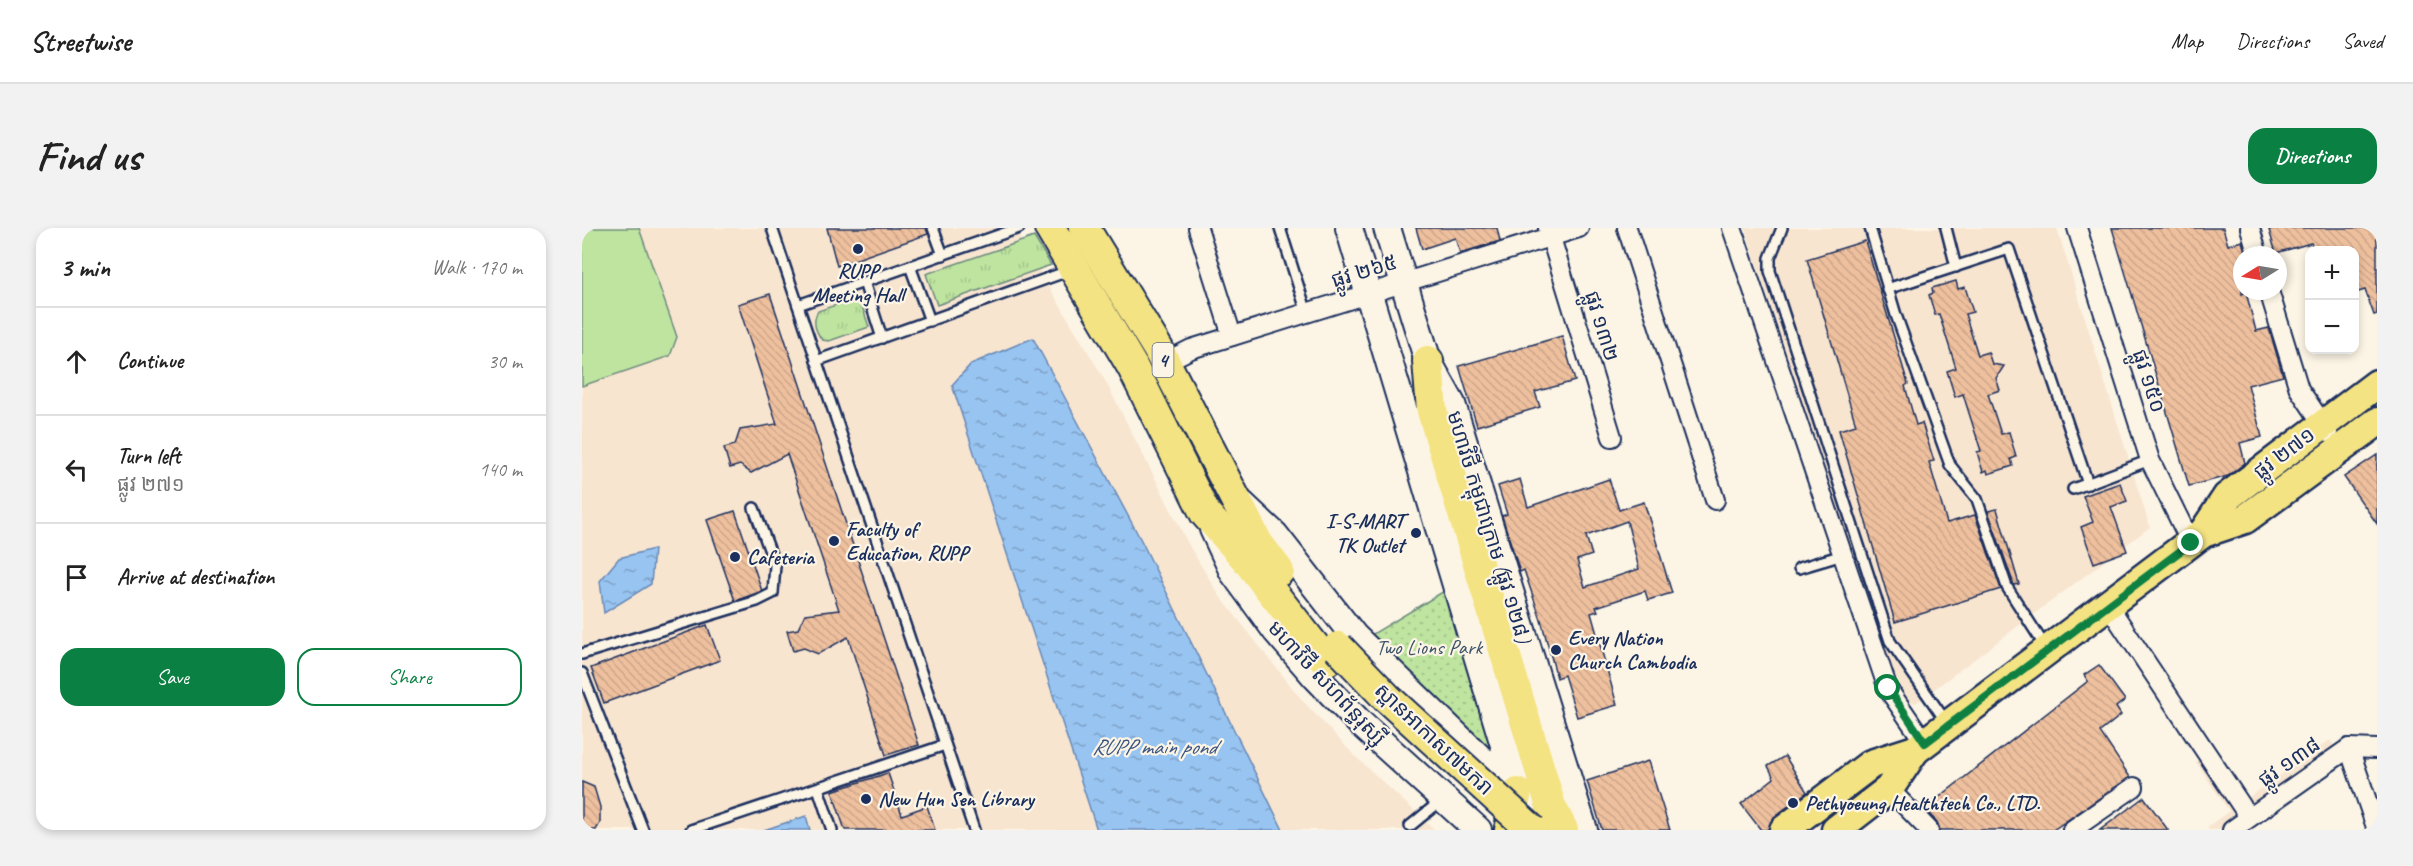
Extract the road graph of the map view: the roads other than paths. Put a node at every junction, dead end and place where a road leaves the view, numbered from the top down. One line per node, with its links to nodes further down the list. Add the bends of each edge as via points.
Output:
1 (772, 228): 28 (lane)
2 (933, 228): 20 (lane)
3 (1019, 228): 20 (lane)
4 (1050, 228): 19 (highway, មហាវិថី សហព័ន្ធរុស្ស៊ី / 4)
5 (1198, 228): 31 (street)
6 (1280, 228): 29 (lane)
7 (1349, 228): 26 (main road)
8 (1387, 228): 24 (main road, មហាវិថី កម្ពុជាក្រោម (ផ្លូវ ១២៨))
9 (1579, 228): 17 (street, ផ្លូវ ២៦៥)
10 (1628, 228): 45 (street)
11 (1732, 228): 49 (street)
12 (1782, 228): 56 (lane, via 1770,258 1770,271 1890,641)
13 (1870, 228): 25 (lane)
14 (1946, 228): 22 (lane)
15 (2077, 228): 41 (street, ផ្លូវ ១៥០)
16 (2250, 228): 18 (street)
17 (1550, 232): 24 (street, ផ្លូវ ២៦៥); 39 (street, ផ្លូវ ១៣២)
18 (2255, 246)
19 (1086, 254): 30 (lane, via 1059,276); 35 (highway, មហាវិថី សហព័ន្ធរុស្ស៊ី / 4); 47 (highway, មហាវិថី សហព័ន្ធរុស្ស៊ី / 4, via 1132,366)
20 (943, 255): 21 (lane)
21 (910, 266): 23 (lane); 30 (lane)
22 (1956, 267): 25 (lane); 42 (lane, via 2009,249)
23 (864, 282): 28 (lane); 32 (lane)
24 (1404, 283): 26 (street, ផ្លូវ ២៦៥); 34 (main road, មហាវិថី កម្ពុជាក្រោម (ផ្លូវ ១២៨))
25 (1887, 289): 52 (lane, via 1950,465 1977,499 2007,587)
26 (1369, 294): 29 (street, ផ្លូវ ២៦៥); 61 (main road)
27 (2272, 300): 38 (street, via 2300,389)
28 (798, 305): 33 (lane)
29 (1307, 313): 31 (street, ផ្លូវ ២៦៥)
30 (930, 321): 32 (lane)
31 (1232, 336): 35 (street, ផ្លូវ ២៦៥)
32 (882, 338): 33 (lane)
33 (816, 361): 57 (lane)
34 (1428, 361): 77 (highway, via 1432,411 1551,806); 78 (main road, មហាវិថី កម្ពុជាក្រោម (ផ្លូវ ១២៨), via 1452,404)
35 (1165, 362): 44 (highway, មហាវិថី សហព័ន្ធរុស្ស៊ី / 4)
36 (2377, 384): 38 (main road, ផ្លូវ ២៧១)
37 (2377, 422): 40 (main road, ផ្លូវ ២៧១)
38 (2322, 424): 40 (street); 48 (main road, ផ្លូវ ២៧១, via 2227,496)
39 (1612, 437)
40 (2340, 449): 48 (main road, ផ្លូវ ២៧១, via 2245,519)
41 (2150, 460): 42 (lane); 48 (street, ផ្លូវ ១៥០)
42 (2088, 484): 43 (lane)
43 (2073, 489)
44 (1233, 496): 54 (highway, មហាវិថី សហព័ន្ធរុស្ស៊ី / 4, via 1258,543); 62 (main road, មហាវិថី សហព័ន្ធរុស្ស៊ី, via 1275,535 1354,636)
45 (1715, 500)
46 (754, 508): 53 (lane, via 775,565 773,592 757,601)
47 (1205, 513): 54 (highway, មហាវិថី សហព័ន្ធរុស្ស៊ី / 4); 67 (main road, មហាវិថី សហព័ន្ធរុស្ស៊ី, via 1233,572 1276,631 1360,723)
48 (2197, 538): 51 (main road, ផ្លូវ ២៧១)
49 (1844, 555): 50 (lane); 58 (street, via 1888,688)
50 (1799, 568)
51 (2108, 605): 52 (main road, ផ្លូវ ២៧១); 68 (street)
52 (2048, 651): 56 (main road, ផ្លូវ ២៧១)
53 (582, 654)
54 (1332, 654): 75 (highway, ស្ពានអាកាស៧មករា / 4, via 1376,711); 76 (highway, ស្ពានអាកាស៧មករា / 4, bridge, via 1387,698)
55 (582, 673): 70 (lane)
56 (1948, 725): 58 (main road, ផ្លូវ ២៧១)
57 (945, 746): 64 (lane); 73 (lane)
58 (1920, 747): 65 (main road, ផ្លូវ ២៧១); 79 (main road, ផ្លូវ ២៧១, via 1871,764)
59 (2349, 748): 60 (street, ផ្លូវ ១៣៨); 68 (street, ផ្លូវ ១៣៨); 83 (street)
60 (2377, 749)
61 (1507, 750): 62 (main road, via 1499,764); 66 (main road)
62 (1482, 760): 67 (main road, via 1478,780 1465,793)
63 (2134, 787): 82 (street)
64 (818, 788): 71 (lane); 72 (lane)
65 (1889, 789): 80 (main road, ផ្លូវ ២៧១); 81 (street)
66 (1518, 792): 75 (main road); 76 (main road)
67 (1440, 796): 69 (lane); 74 (main road, មហាវិថី សហព័ន្ធរុស្ស៊ី)
68 (2242, 825)
69 (1410, 826)
70 (644, 830)
71 (692, 830)
72 (832, 830)
73 (974, 830)
74 (1478, 830)
75 (1507, 830)
76 (1531, 830)
77 (1563, 830)
78 (1584, 830)
79 (1784, 830)
80 (1836, 830)
81 (1929, 830)
82 (2072, 830)
83 (2377, 830)

